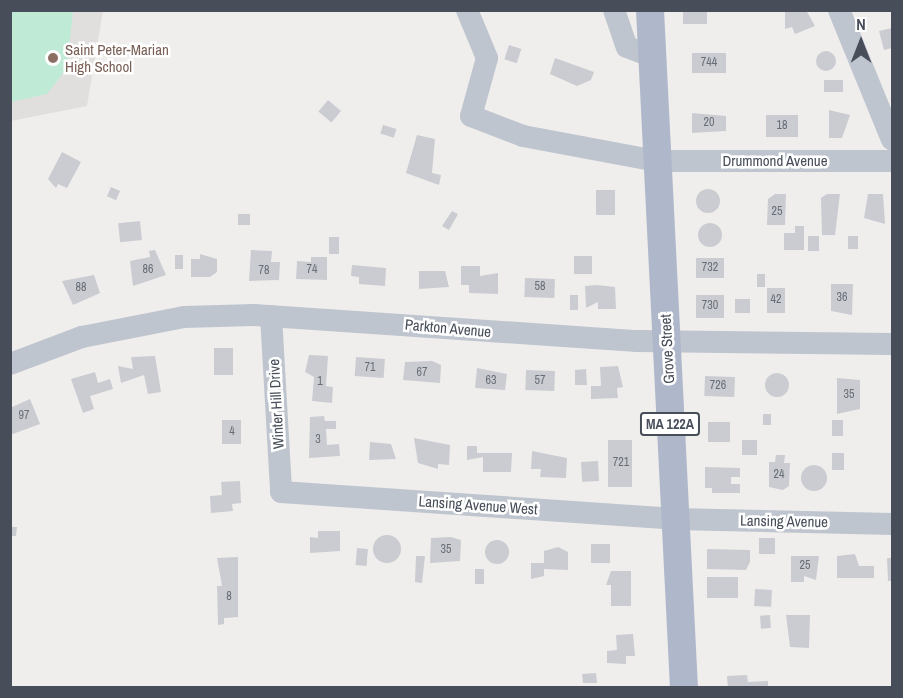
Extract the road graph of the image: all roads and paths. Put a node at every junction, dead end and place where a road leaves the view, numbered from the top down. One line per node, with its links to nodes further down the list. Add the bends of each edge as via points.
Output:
1 (467, 10): 7 (street, Drummond Avenue, via 487,58 471,116 582,151)
2 (614, 10): 5 (street, via 627,47)
3 (650, 10): 5 (main road, Grove Street / MA 122A)
4 (839, 10): 6 (street)
5 (653, 57): 7 (main road, Grove Street / MA 122A)
6 (892, 140)
7 (657, 161): 8 (street, Drummond Avenue); 10 (main road, Grove Street / MA 122A)
8 (892, 161)
9 (271, 316): 10 (street, Parkton Avenue); 12 (street, Parkton Avenue, via 150,321 81,337); 13 (street, Winter Hill Drive)
10 (666, 342): 11 (street, Parkton Avenue); 14 (main road, Grove Street / MA 122A)
11 (892, 344)
12 (10, 364)
13 (281, 492): 14 (street, Lansing Avenue West)
14 (675, 519): 15 (street, Lansing Avenue); 16 (main road, Grove Street / MA 122A)
15 (892, 524)
16 (684, 687)

